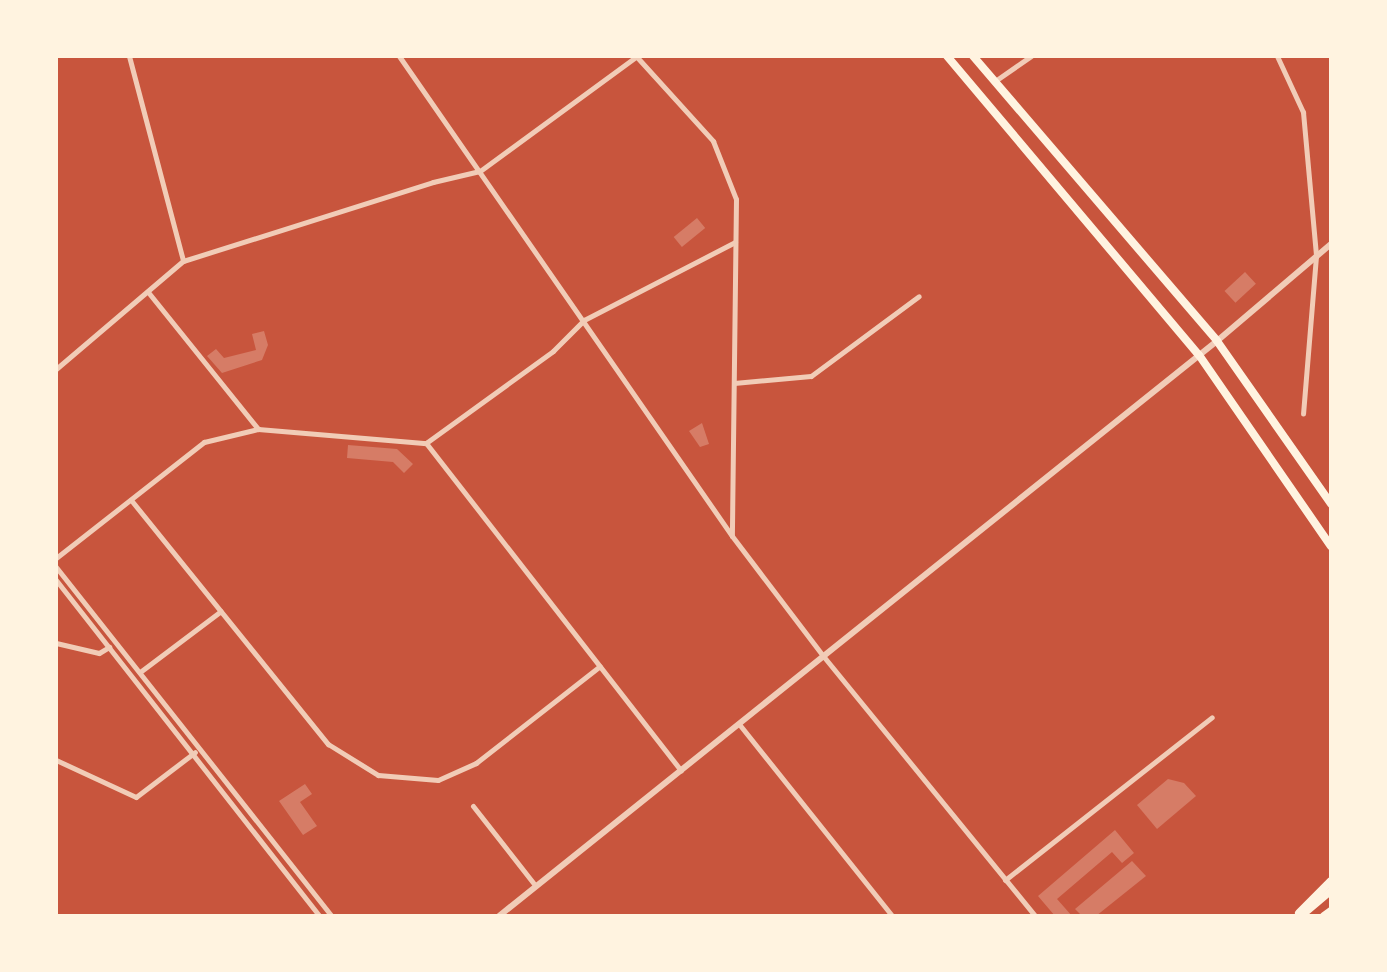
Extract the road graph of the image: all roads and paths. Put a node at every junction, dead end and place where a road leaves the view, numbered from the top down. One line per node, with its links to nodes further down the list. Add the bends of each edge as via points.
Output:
1 (130, 56): 13 (street)
2 (399, 56): 9 (street)
3 (636, 56): 9 (street); 10 (street, via 713,141 736,198)
4 (947, 56): 18 (main road)
5 (972, 56): 8 (main road)
6 (1031, 56): 8 (street)
7 (1277, 56): 12 (street, via 1303,113)
8 (995, 81): 17 (main road)
9 (480, 171): 13 (street); 16 (street)
10 (735, 242): 16 (street); 20 (street)
11 (1331, 243): 12 (street)
12 (1315, 256): 17 (street); 21 (street)
13 (183, 261): 14 (street)
14 (148, 292): 19 (street); 22 (street)
15 (919, 296): 20 (street, via 811,376)
16 (584, 320): 23 (street, via 553,351); 26 (street)
17 (1217, 341): 18 (street); 25 (main road)
18 (1199, 355): 27 (main road); 34 (street)
19 (56, 369)
20 (734, 383): 26 (street)
21 (1303, 413)
22 (258, 429): 23 (street); 24 (street, via 205,442)
23 (426, 443): 35 (street)
24 (131, 500): 28 (street); 31 (street)
25 (1331, 504)
26 (732, 536): 34 (street)
27 (1331, 545)
28 (56, 558)
29 (56, 567): 36 (street)
30 (56, 580): 33 (street)
31 (221, 611): 35 (street, via 328,744 378,775 438,780 477,763); 36 (street)
32 (56, 643): 33 (street, via 99,653)
33 (108, 647): 37 (street)
34 (824, 656): 39 (street); 45 (street)
35 (600, 666): 43 (street)
36 (140, 672): 37 (street); 40 (street)
37 (132, 677): 41 (street)
38 (1212, 717): 45 (street)
39 (739, 724): 43 (street); 54 (street)
40 (200, 749): 41 (street); 52 (street)
41 (192, 754): 42 (street, via 136,797); 51 (street)
42 (56, 760)
43 (681, 770): 47 (street)
44 (473, 806): 47 (street)
45 (1005, 880): 55 (street)
46 (1331, 881): 50 (main road)
47 (535, 886): 53 (street)
48 (1331, 890): 50 (main road)
49 (1331, 911): 56 (main road)
50 (1298, 915)
51 (319, 916)
52 (332, 916)
53 (499, 916)
54 (892, 916)
55 (1035, 916)
56 (1324, 916)

